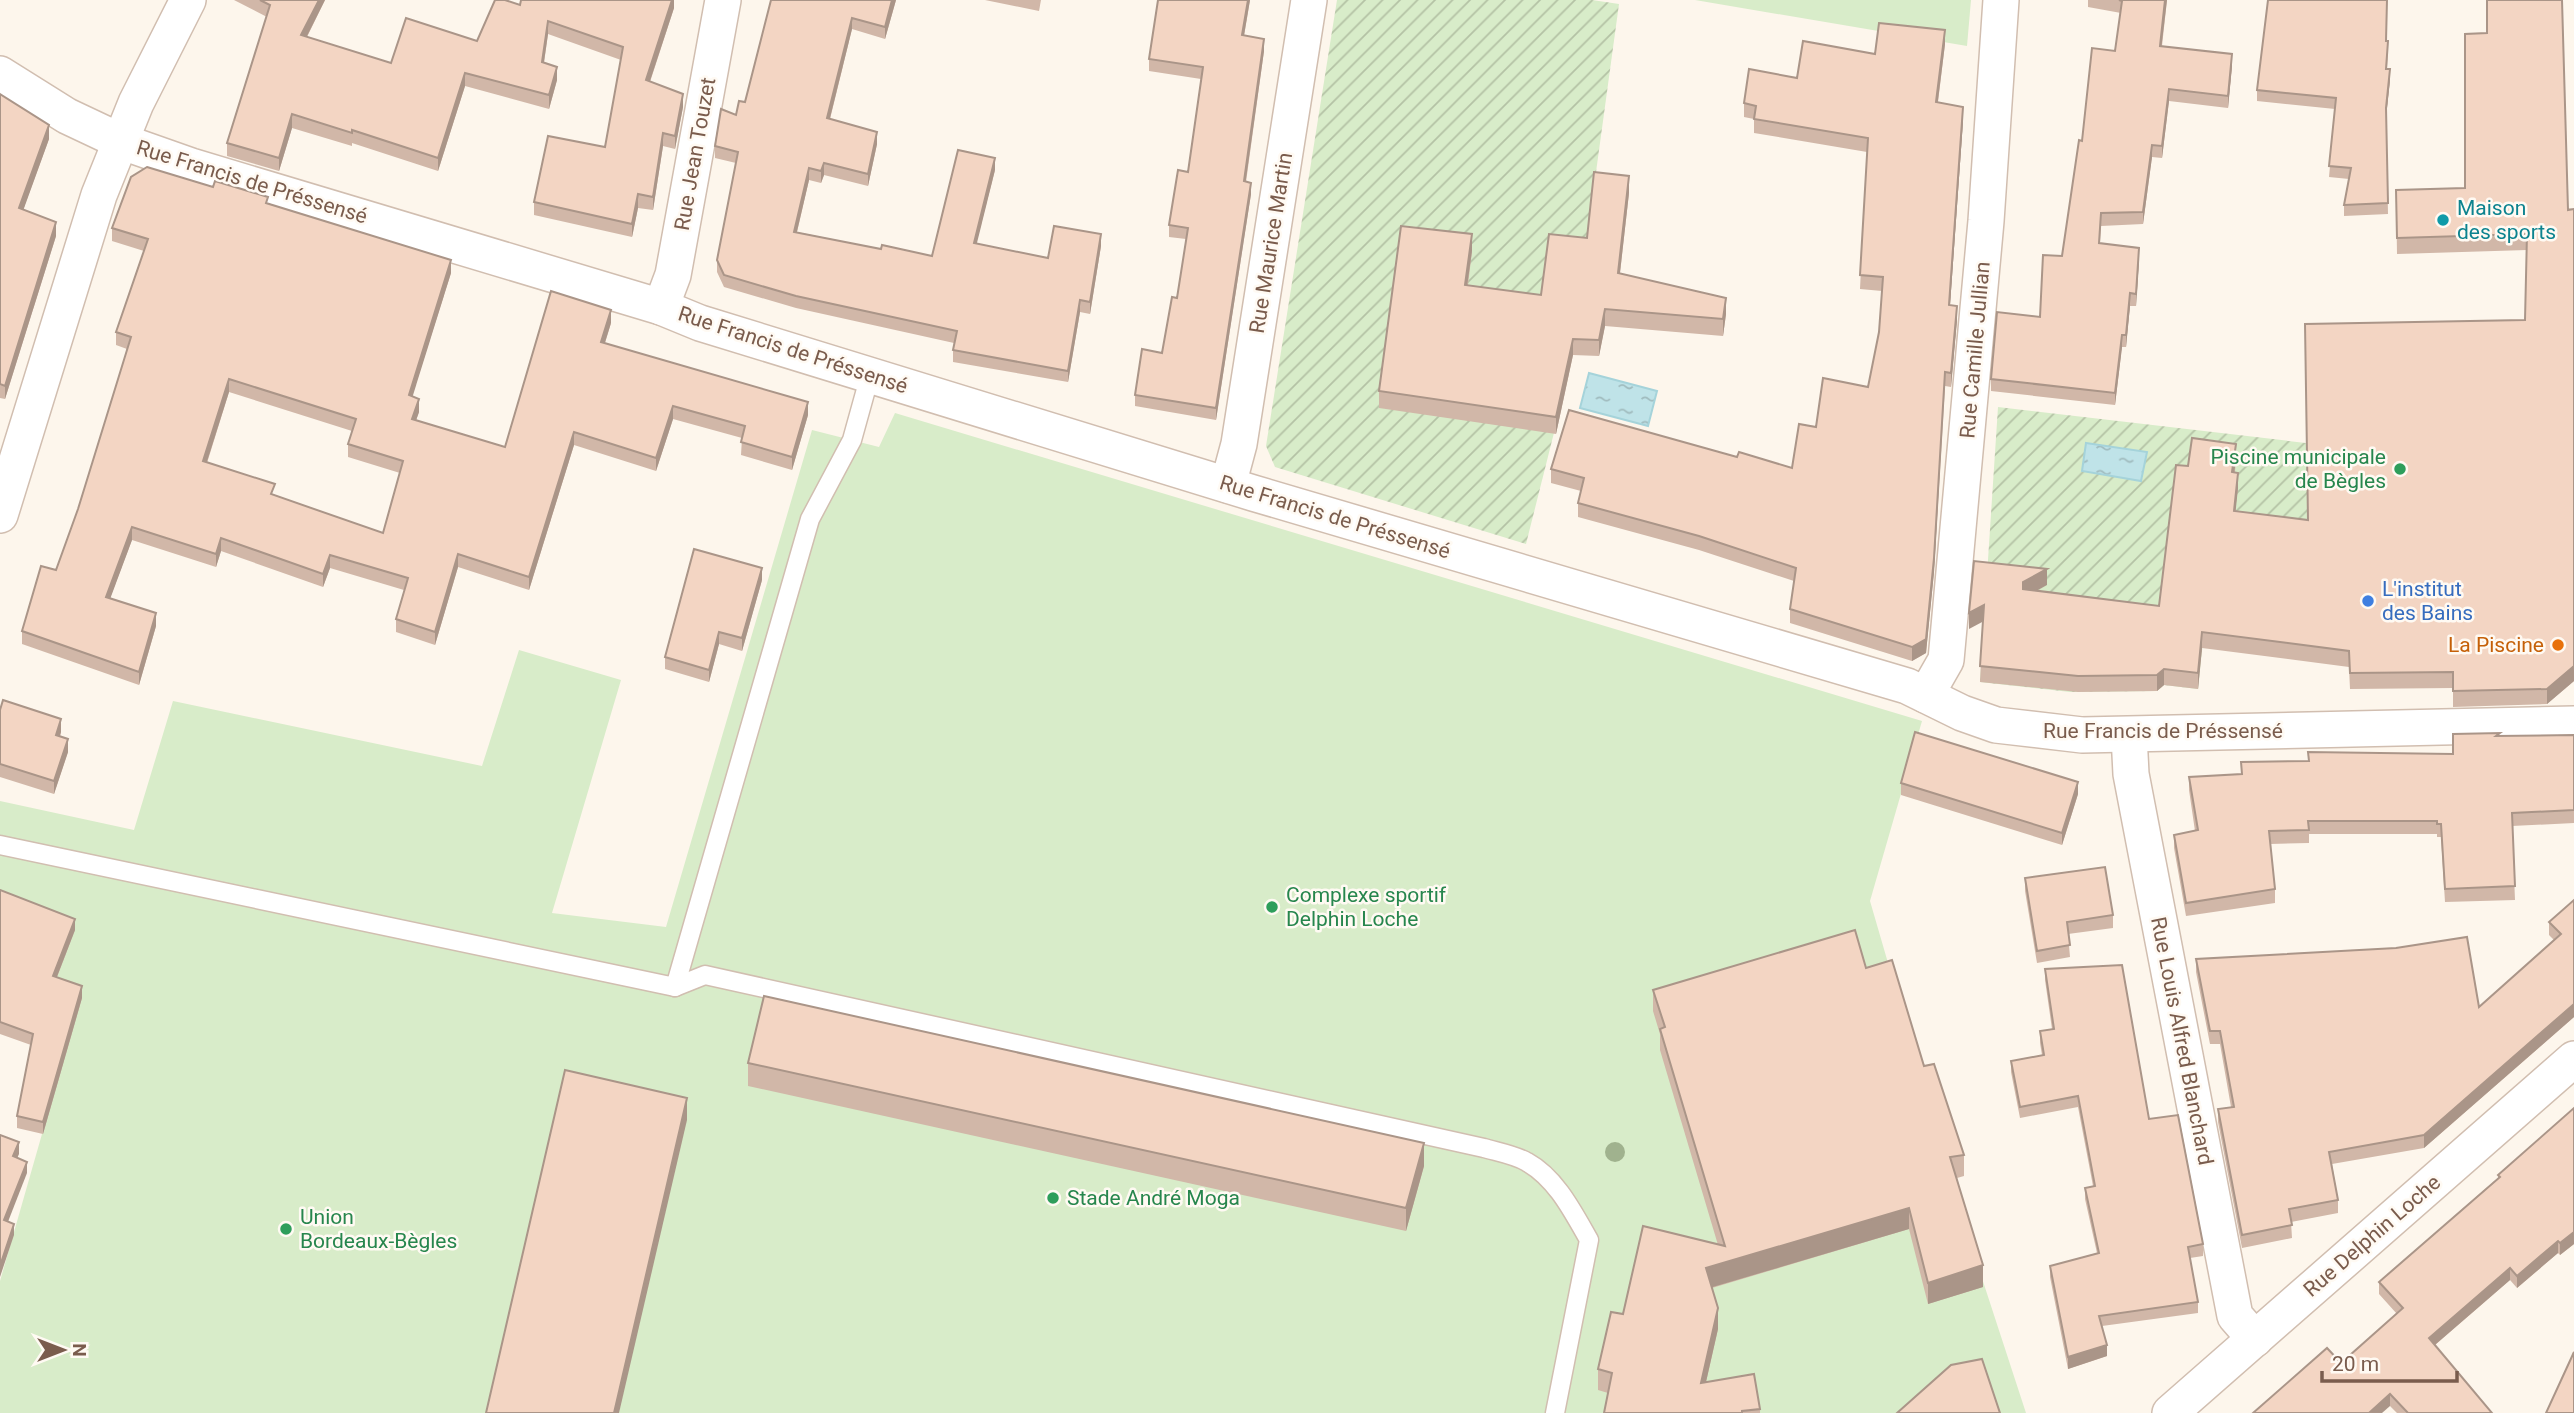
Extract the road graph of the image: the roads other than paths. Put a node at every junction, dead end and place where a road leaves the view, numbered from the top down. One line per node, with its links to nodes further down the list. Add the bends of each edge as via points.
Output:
1 (188, 0): 6 (street)
2 (723, 0): 7 (street, Rue Jean Touzet, via 673,275)
3 (1310, 0): 9 (street, Rue Maurice Martin, via 1242,431)
4 (2001, 0): 11 (street, Rue Camille Jullian, via 1946,660)
5 (0, 74): 6 (street, Rue Francis de Préssensé, via 67,116)
6 (120, 141): 7 (street, Rue Francis de Préssensé); 10 (street)
7 (661, 307): 8 (street, Rue Francis de Préssensé)
8 (870, 375): 9 (street, Rue Francis de Préssensé); 15 (lane, via 852,440 810,519)
9 (1228, 485): 11 (street, Rue Francis de Préssensé)
10 (0, 515)
11 (1926, 695): 13 (street, Rue Francis de Préssensé, via 1996,725)
12 (2574, 724): 13 (street, Rue Francis de Préssensé)
13 (2129, 735): 17 (street, Rue Louis Alfred Blanchard, via 2131,774 2235,1316)
14 (0, 845): 15 (lane)
15 (675, 987): 18 (lane, via 705,975 1526,1161 1570,1207 1589,1240)
16 (2574, 1059): 17 (street, Rue Delphin Loche)
17 (2255, 1339): 19 (street, Rue Delphin Loche)
18 (1555, 1413)
19 (2171, 1413)

